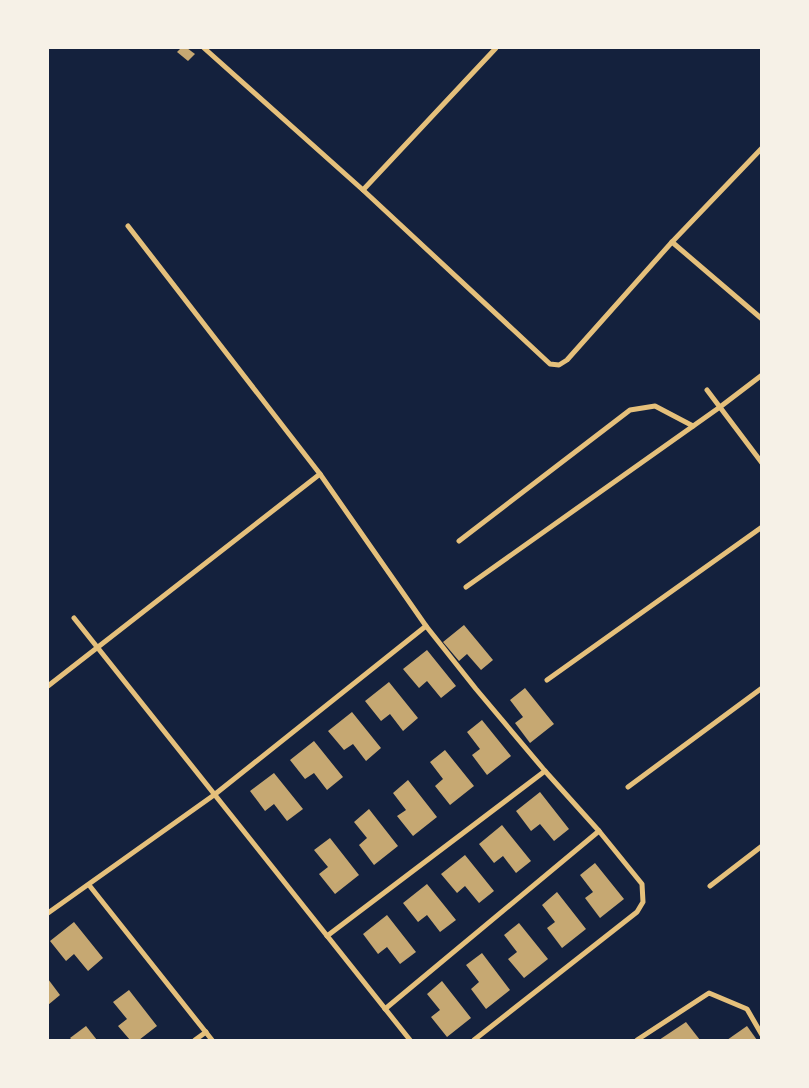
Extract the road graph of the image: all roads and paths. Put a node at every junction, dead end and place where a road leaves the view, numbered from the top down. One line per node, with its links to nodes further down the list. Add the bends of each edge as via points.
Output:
1 (204, 48): 4 (street)
2 (496, 48): 4 (street)
3 (762, 148): 6 (street)
4 (363, 190): 6 (street, via 550,364 559,365 567,360)
5 (128, 226): 13 (street)
6 (672, 242): 7 (street)
7 (762, 319)
8 (762, 375): 10 (street)
9 (708, 390): 10 (street)
10 (720, 407): 11 (street); 12 (street)
11 (693, 426): 15 (street, via 655,406 630,410); 16 (street)
12 (762, 463)
13 (320, 474): 18 (street); 19 (street)
14 (762, 527): 20 (street)
15 (459, 541)
16 (466, 587)
17 (74, 618): 19 (street)
18 (426, 626): 23 (street); 25 (street)
19 (98, 648): 21 (street); 25 (street)
20 (547, 680)
21 (48, 686)
22 (762, 688): 24 (street)
23 (545, 771): 26 (street); 31 (street)
24 (628, 787)
25 (214, 795): 28 (street); 31 (street)
26 (599, 831): 32 (street); 38 (street, via 642,884 643,902 637,912)
27 (762, 846): 29 (street)
28 (89, 885): 30 (street); 33 (street)
29 (710, 886)
30 (48, 913)
31 (327, 936): 32 (street)
32 (385, 1009): 37 (street)
33 (206, 1032): 35 (street); 36 (street)
34 (762, 1035): 39 (street, via 747,1009 709,993)
35 (195, 1040)
36 (212, 1040)
37 (410, 1040)
38 (474, 1040)
39 (638, 1040)

